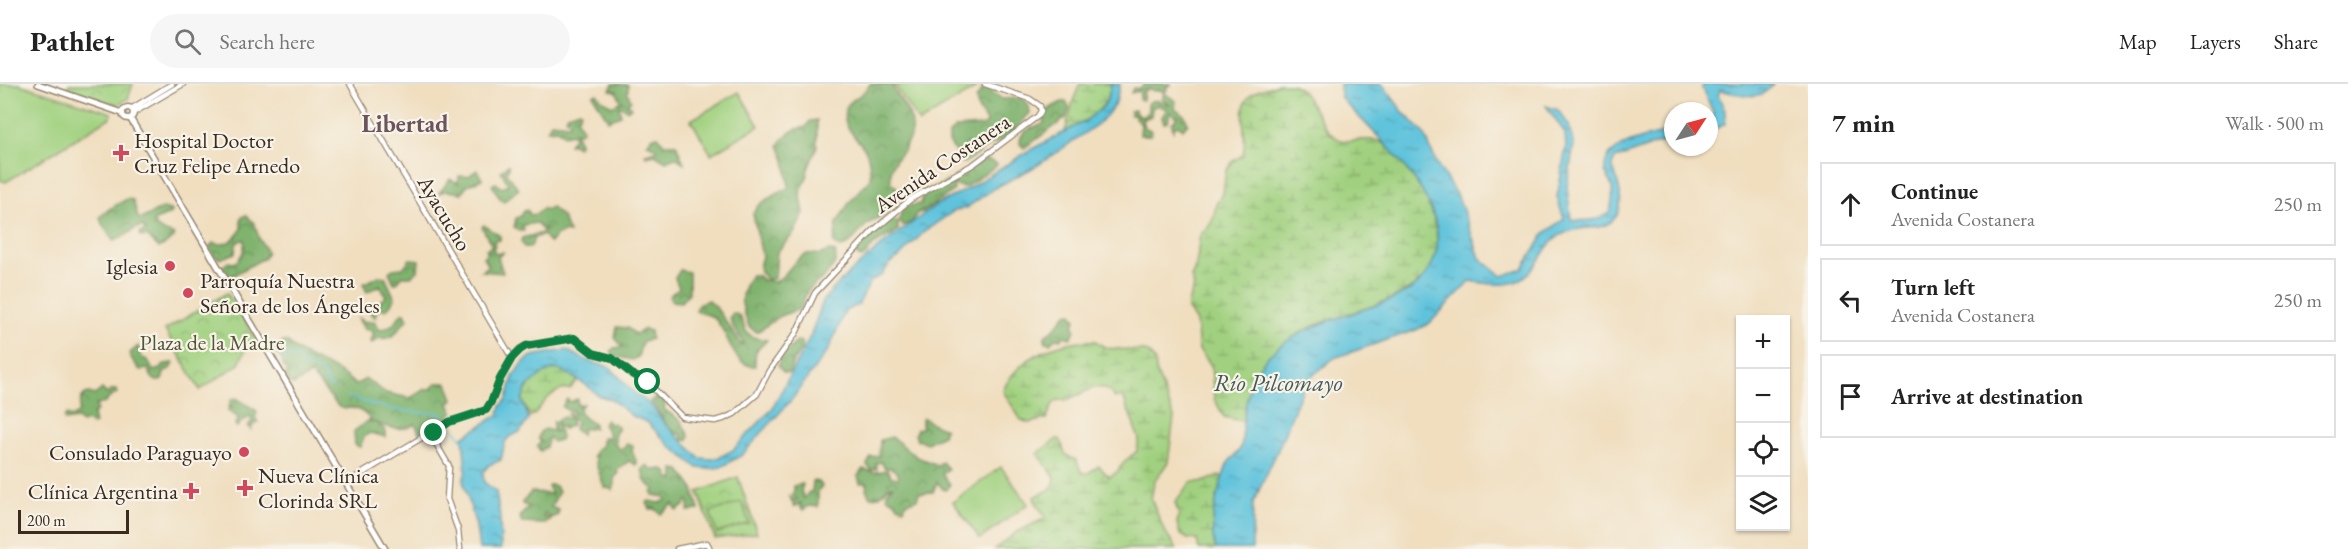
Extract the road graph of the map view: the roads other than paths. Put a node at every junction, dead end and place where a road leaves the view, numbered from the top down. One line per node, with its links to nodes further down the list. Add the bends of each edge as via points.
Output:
1 (38, 84): 6 (main road)
2 (172, 84): 7 (street)
3 (183, 84): 7 (street)
4 (350, 84): 8 (street, Ayacucho)
5 (985, 84): 8 (street, Avenida Costanera, via 1030,99 1041,106 1041,111 974,164 910,199 873,231 815,293 796,333 757,394 734,414 715,421 682,417 648,382 612,358 593,353 574,338 526,346)
6 (122, 113): 7 (main road, via 125,118); 7 (main road, via 124,108)
7 (132, 113): 10 (main road)
8 (512, 358): 9 (street, via 486,410 449,422)
9 (434, 433): 10 (street); 12 (street, via 449,466 447,500)
10 (346, 483): 11 (main road)
11 (385, 549)
12 (460, 549)
13 (677, 549): 14 (street, via 707,543)
14 (710, 549)

